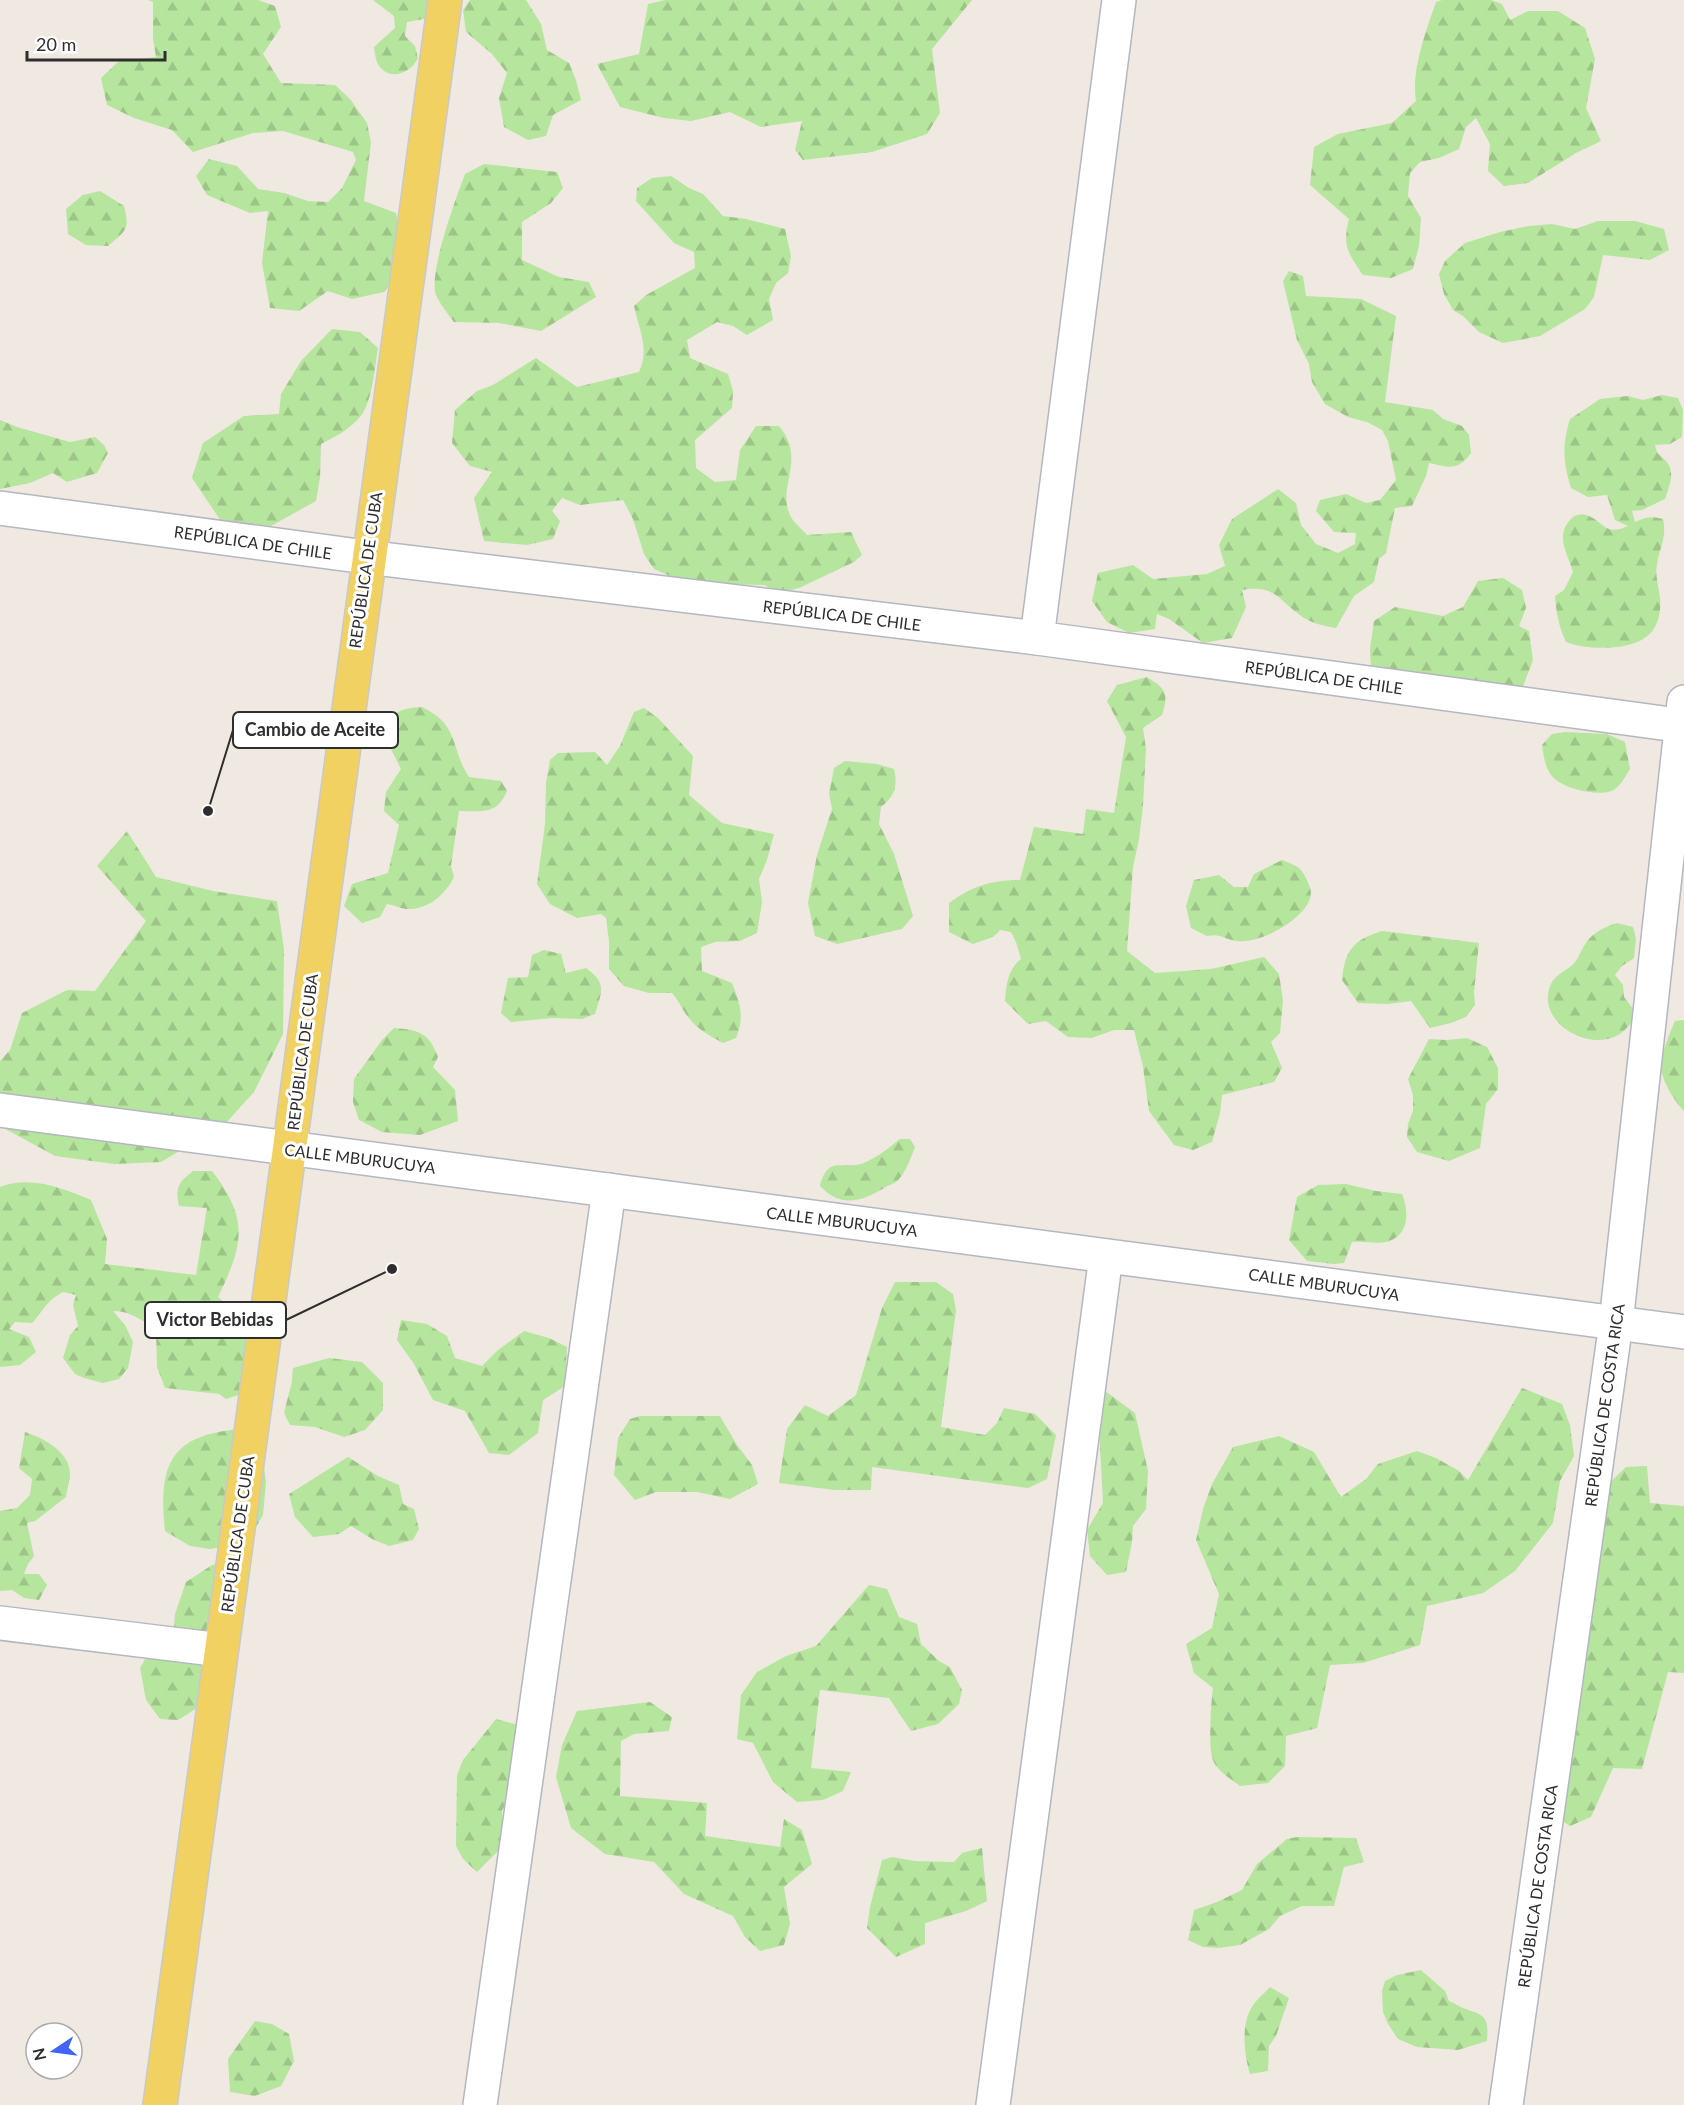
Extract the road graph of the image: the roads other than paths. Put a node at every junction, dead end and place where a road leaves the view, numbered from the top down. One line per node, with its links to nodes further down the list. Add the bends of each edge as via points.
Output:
1 (445, 0): 4 (main road, REPÚBLICA DE CUBA)
2 (1119, 0): 5 (street)
3 (0, 508): 4 (street, REPÚBLICA DE CHILE)
4 (366, 557): 5 (street, REPÚBLICA DE CHILE); 8 (main road, REPÚBLICA DE CUBA)
5 (1037, 638): 6 (street, REPÚBLICA DE CHILE)
6 (1683, 718): 11 (street, REPÚBLICA DE COSTA RICA)
7 (0, 1110): 8 (street, CALLE MBURUCUYA)
8 (289, 1149): 9 (street, CALLE MBURUCUYA); 14 (main road, REPÚBLICA DE CUBA)
9 (609, 1190): 10 (street, CALLE MBURUCUYA); 16 (street)
10 (1106, 1256): 11 (street, CALLE MBURUCUYA); 17 (street)
11 (1616, 1323): 12 (street, CALLE MBURUCUYA); 18 (street, REPÚBLICA DE COSTA RICA)
12 (1684, 1332)
13 (0, 1623): 14 (street)
14 (221, 1650): 15 (main road, REPÚBLICA DE CUBA)
15 (160, 2105)
16 (480, 2105)
17 (993, 2105)
18 (1506, 2105)

